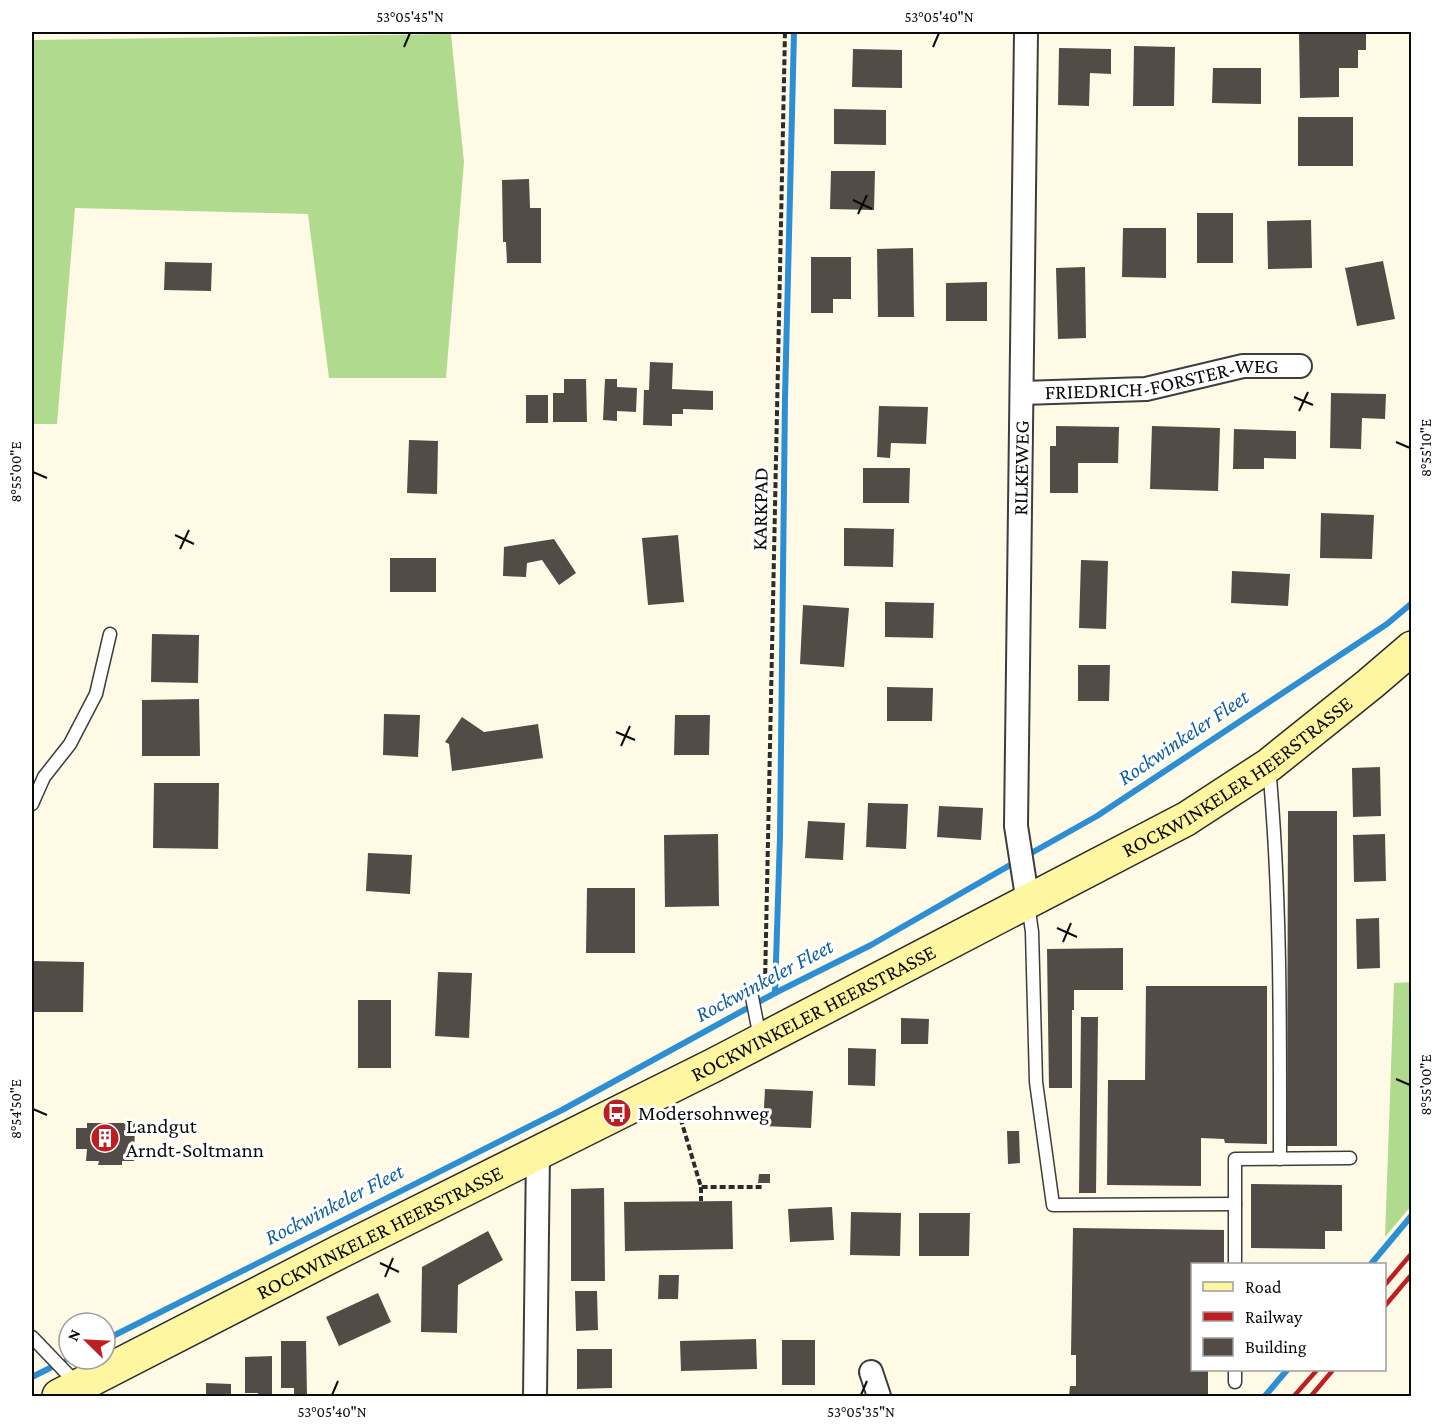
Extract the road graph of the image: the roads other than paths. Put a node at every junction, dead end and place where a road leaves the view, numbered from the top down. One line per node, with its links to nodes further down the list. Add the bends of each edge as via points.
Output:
1 (1026, 32): 3 (street, RILKEWEG)
2 (1300, 366): 3 (street, FRIEDRICH-FORSTER-WEG, via 1243,366 1146,389)
3 (1022, 393): 8 (street, RILKEWEG, via 1016,826)
4 (110, 634): 7 (lane, via 96,694 70,744 44,777)
5 (1412, 648): 6 (main road, ROCKWINKELER HEERSTRASSE)
6 (1269, 765): 8 (main road, ROCKWINKELER HEERSTRASSE, via 1186,819); 13 (lane, via 1281,990)
7 (32, 804)
8 (1025, 890): 10 (main road, ROCKWINKELER HEERSTRASSE); 14 (lane, via 1032,932 1036,1082 1053,1205)
9 (751, 992): 10 (lane)
10 (758, 1026): 11 (main road, ROCKWINKELER HEERSTRASSE, via 671,1087)
11 (538, 1152): 18 (main road, ROCKWINKELER HEERSTRASSE); 19 (street)
12 (1350, 1158): 13 (lane)
13 (1280, 1159): 14 (lane, via 1235,1159)
14 (1235, 1204): 15 (lane)
15 (1235, 1263)
16 (32, 1336): 18 (lane)
17 (871, 1372): 20 (street)
18 (69, 1391)
19 (535, 1396)
20 (879, 1396)

